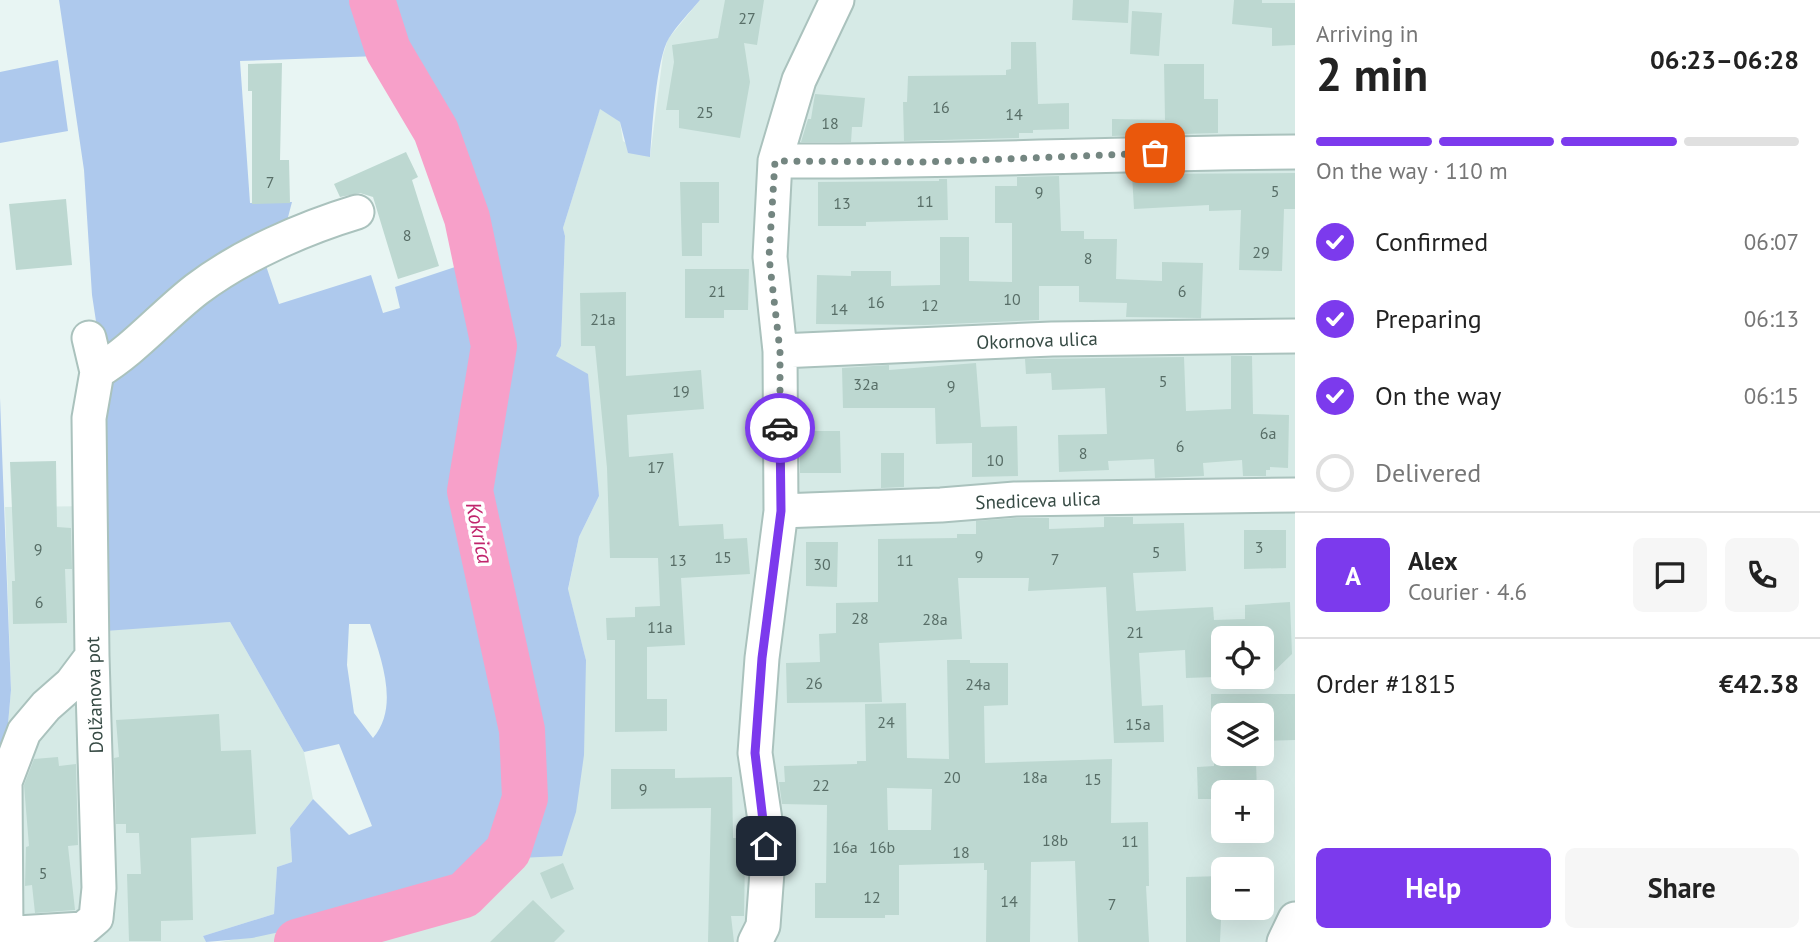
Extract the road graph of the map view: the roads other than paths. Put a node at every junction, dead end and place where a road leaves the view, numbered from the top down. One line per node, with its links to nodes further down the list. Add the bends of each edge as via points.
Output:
1 (837, 0): 3 (street, via 799,80)
2 (1295, 152): 3 (street, via 1082,154 926,162)
3 (775, 161): 7 (street, via 769,257)
4 (357, 212): 8 (street, via 307,227 198,289 122,357)
5 (1295, 336): 7 (street, Okornova ulica, via 1052,339)
6 (89, 338): 8 (street, Dolžanova pot)
7 (780, 351): 10 (street)
8 (97, 372): 11 (street, Dolžanova pot, via 89,418)
9 (1295, 495): 10 (street, Snediceva ulica, via 1015,499)
10 (781, 511): 14 (street, via 755,753 767,872 763,926)
11 (92, 656): 13 (street, via 24,733 5,782); 13 (street, Dolžanova pot, via 96,918 83,929)
12 (1295, 919): 15 (street)
13 (3, 934)
14 (755, 942)
15 (1284, 942)

